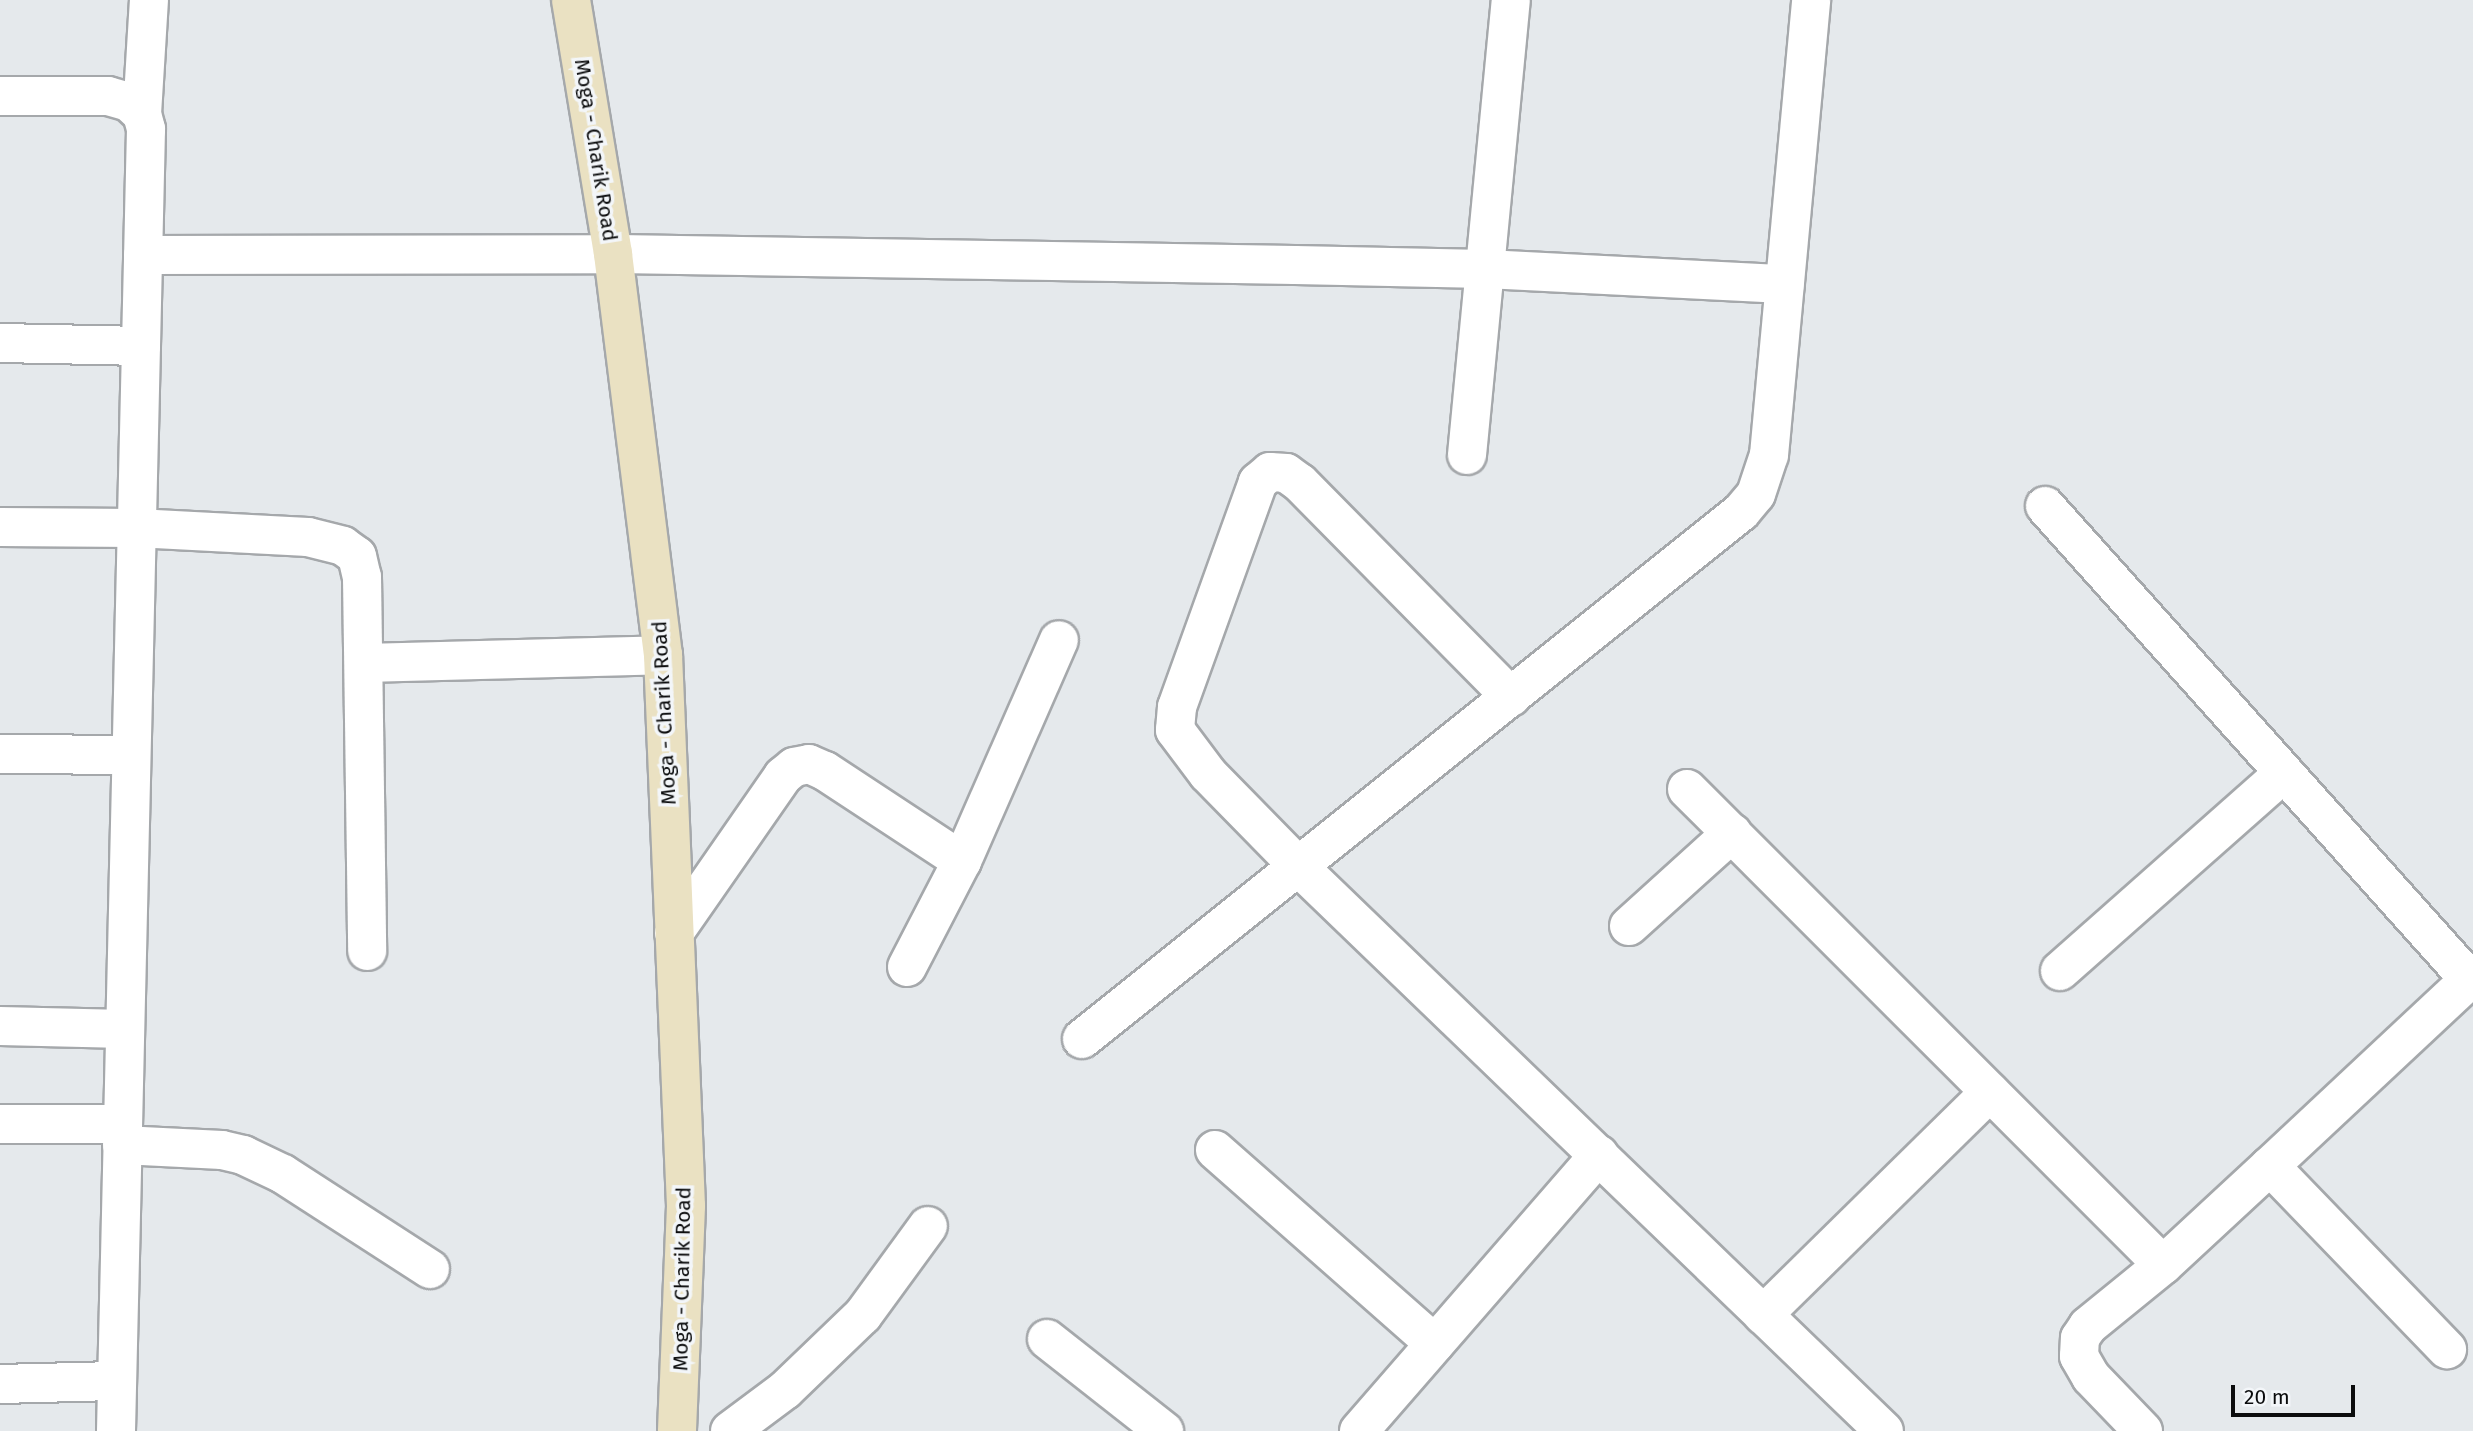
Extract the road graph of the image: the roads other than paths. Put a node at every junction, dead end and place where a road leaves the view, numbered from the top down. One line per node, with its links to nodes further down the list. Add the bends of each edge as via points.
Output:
1 (149, 0): 6 (street)
2 (571, 0): 7 (street, Moga - Charik Road)
3 (1511, 0): 9 (street)
4 (1811, 0): 10 (street)
5 (0, 96): 6 (street, via 108,96 129,102)
6 (142, 114): 8 (street, via 146,130)
7 (613, 254): 8 (street); 9 (street); 18 (street, Moga - Charik Road)
8 (143, 255): 12 (street)
9 (1485, 269): 10 (street); 13 (street)
10 (1785, 284): 20 (street, via 1769,455 1756,494 1741,512)
11 (0, 343): 12 (street)
12 (141, 346): 16 (street)
13 (1467, 455)
14 (2045, 506): 23 (street)
15 (0, 527): 16 (street)
16 (136, 528): 19 (street, via 309,537 343,546 357,556 362,577); 22 (street)
17 (1059, 640): 26 (street)
18 (663, 655): 19 (street); 29 (street, Moga - Charik Road)
19 (364, 663): 30 (street)
20 (1511, 697): 27 (street); 27 (street, via 1300,482 1286,473 1264,474 1177,707 1175,730 1208,774)
21 (0, 754): 22 (street)
22 (131, 755): 35 (street)
23 (2284, 773): 32 (street); 33 (street)
24 (1687, 789): 25 (street)
25 (1732, 833): 28 (street); 37 (street)
26 (962, 861): 29 (street, via 825,771 809,764 794,767 783,776); 31 (street)
27 (1300, 868): 36 (street); 41 (street)
28 (1629, 926)
29 (674, 933): 53 (street, Moga - Charik Road, via 685,1206)
30 (367, 951)
31 (907, 967)
32 (2060, 971)
33 (2471, 978): 42 (street)
34 (0, 1027): 35 (street)
35 (125, 1029): 39 (street)
36 (1082, 1039)
37 (1990, 1092): 44 (street); 46 (street)
38 (0, 1124): 39 (street)
39 (123, 1135): 45 (street, via 243,1155 282,1174); 50 (street)
40 (1215, 1150): 48 (street)
41 (1598, 1155): 46 (street); 48 (street)
42 (2270, 1166): 44 (street); 49 (street)
43 (928, 1226): 54 (street, via 863,1315 785,1390)
44 (2163, 1265): 58 (street, via 2088,1326 2078,1344 2081,1362 2091,1377)
45 (430, 1269)
46 (1763, 1314): 57 (street)
47 (1046, 1339): 55 (street)
48 (1435, 1344): 56 (street)
49 (2447, 1349)
50 (117, 1381): 51 (street); 52 (street)
51 (0, 1384)
52 (116, 1431)
53 (677, 1431)
54 (730, 1431)
55 (1164, 1431)
56 (1359, 1431)
57 (1884, 1431)
58 (2143, 1431)

